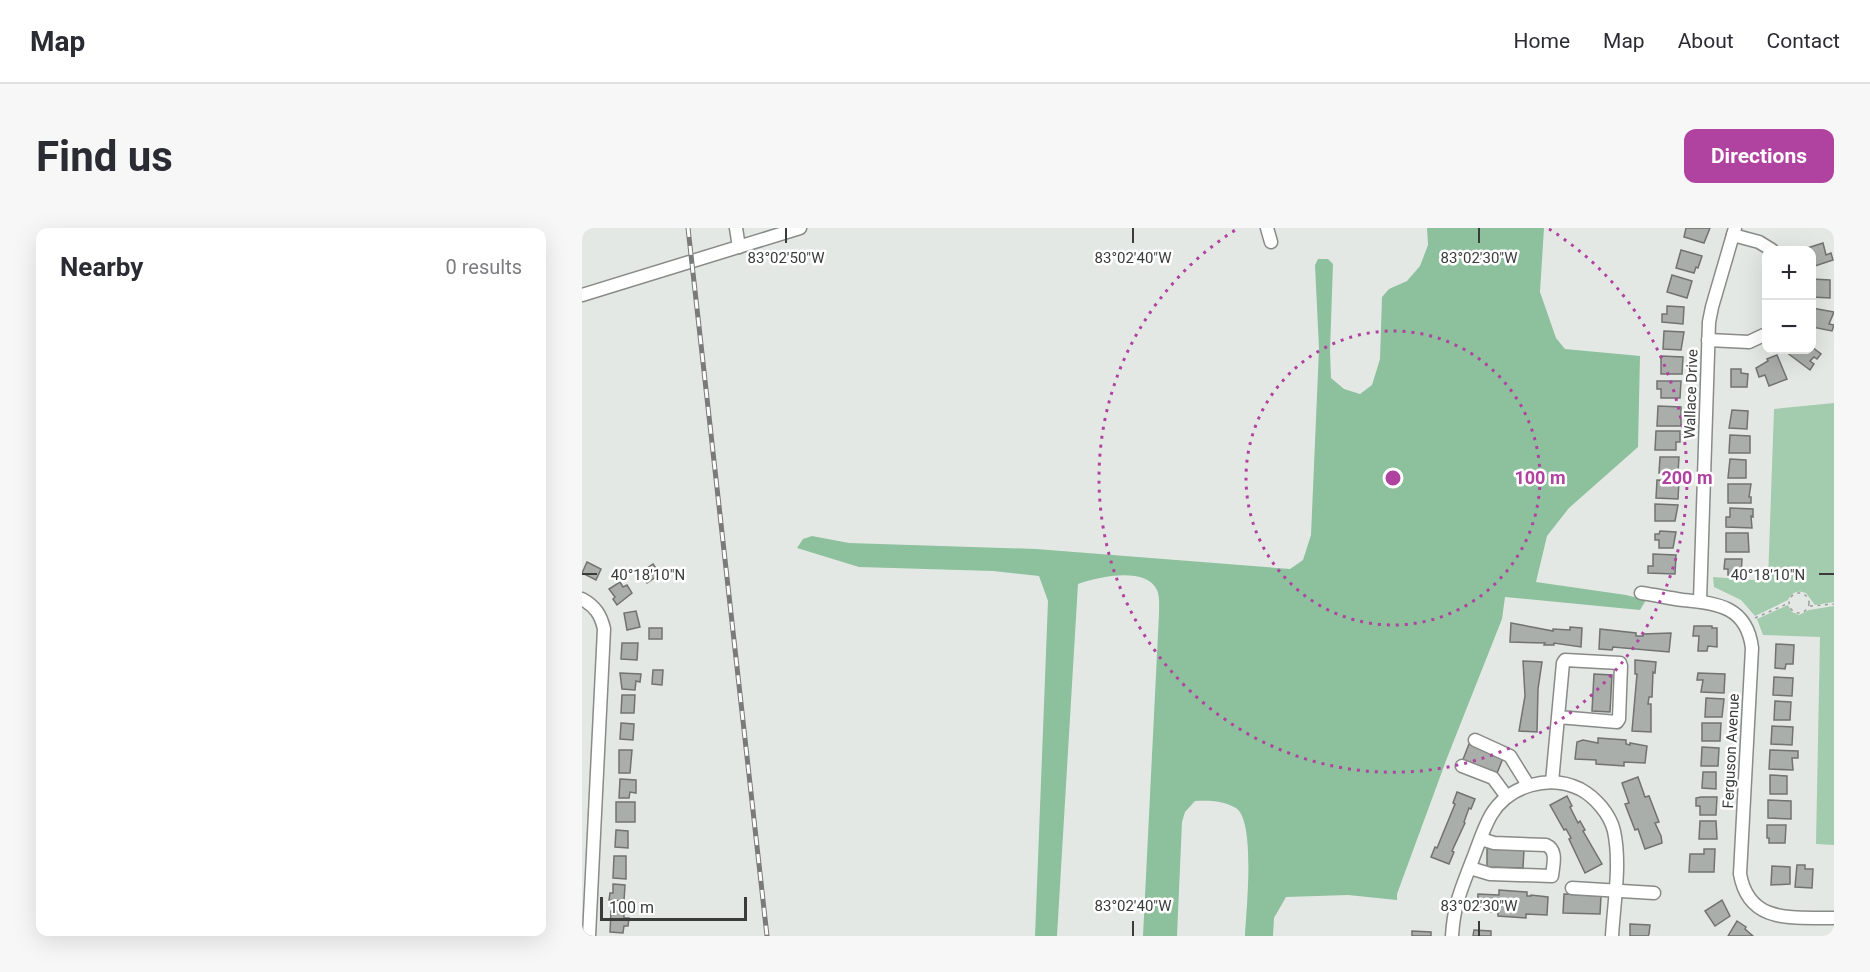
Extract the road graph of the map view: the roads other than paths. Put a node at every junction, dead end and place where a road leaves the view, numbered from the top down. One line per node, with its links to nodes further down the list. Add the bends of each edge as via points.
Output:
1 (736, 228): 7 (street)
2 (800, 228): 7 (street)
3 (1267, 228): 5 (street)
4 (1734, 232): 6 (street); 10 (street, Wallace Drive, via 1712,307)
5 (1271, 242)
6 (1766, 246)
7 (739, 247): 8 (street)
8 (582, 295)
9 (1762, 336): 10 (street, via 1749,342)
10 (1708, 340): 13 (street, Wallace Drive)
11 (1641, 593): 13 (street, Ferguson Avenue)
12 (582, 599): 25 (street, via 599,613 604,629)
13 (1700, 601): 26 (street, Ferguson Avenue, via 1735,613 1750,638 1740,874 1746,894 1771,914)
14 (1558, 717): 14 (street, via 1564,660 1620,663 1617,722); 17 (street)
15 (1475, 740): 18 (street, via 1510,756)
16 (1462, 766): 19 (street, via 1493,778)
17 (1552, 782): 18 (street); 23 (street, via 1584,792 1609,817 1616,844)
18 (1528, 785): 19 (street)
19 (1507, 797): 20 (street, via 1491,815)
20 (1481, 839): 21 (street); 21 (street, via 1552,847 1552,876 1490,874)
21 (1470, 868): 28 (street, via 1459,892)
22 (1572, 888): 23 (street)
23 (1615, 891): 24 (street); 29 (street)
24 (1654, 893)
25 (587, 896): 27 (street)
26 (1834, 918)
27 (590, 936)
28 (1452, 936)
29 (1612, 936)

